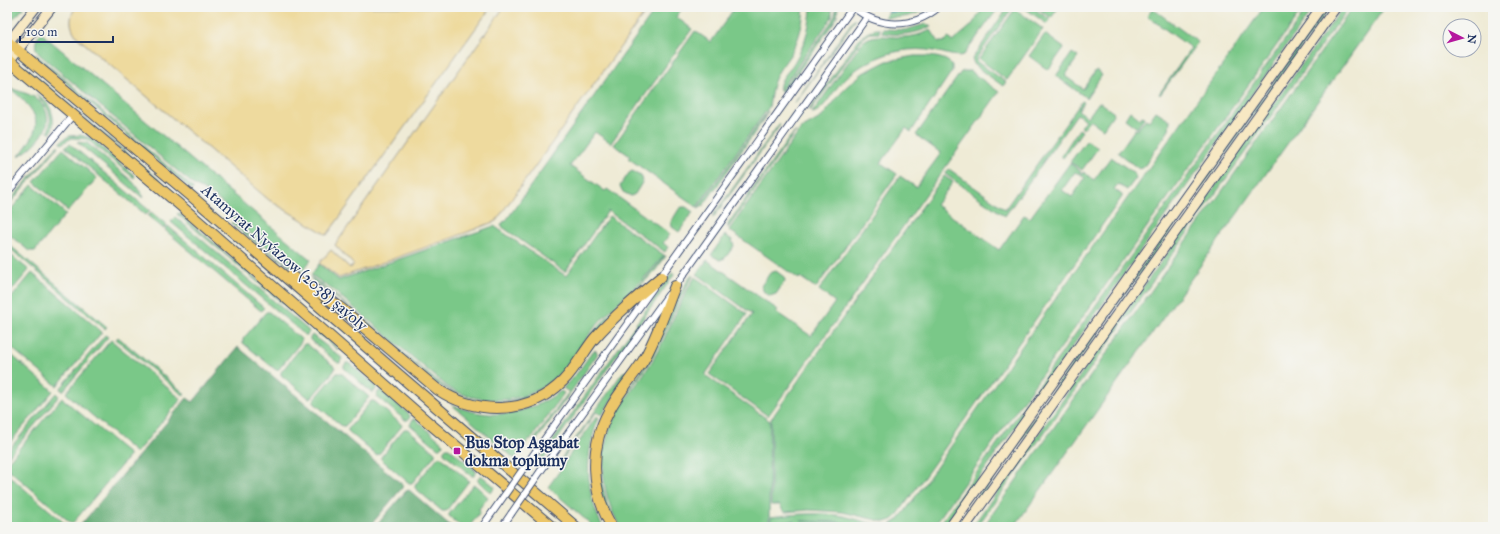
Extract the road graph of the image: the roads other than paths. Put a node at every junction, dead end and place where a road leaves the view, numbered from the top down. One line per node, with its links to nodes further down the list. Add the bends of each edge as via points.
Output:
1 (36, 7): 8 (street)
2 (52, 7): 9 (street)
3 (853, 7): 7 (street); 14 (street)
4 (939, 7): 7 (street, via 922,18 903,24)
5 (1321, 7): 21 (street)
6 (1336, 7): 22 (street)
7 (867, 17): 15 (street)
8 (8, 43): 9 (main road, Atamyrat Nyýazow (2038) şaýoly)
9 (18, 50): 10 (street); 13 (main road, Atamyrat Nyýazow (2038) şaýoly)
10 (8, 60): 11 (main road, Atamyrat Nyýazow (2038) şaýoly)
11 (73, 115): 12 (street); 18 (main road, Atamyrat Nyýazow (2038) şaýoly)
12 (7, 193)
13 (271, 264): 14 (main road, via 326,297 446,396 474,407 493,408 524,404 554,389 612,320); 19 (main road, Atamyrat Nyýazow (2038) şaýoly)
14 (661, 277): 16 (street, bridge)
15 (675, 286): 17 (street, bridge); 20 (main road, via 650,348 608,411 600,428 595,452 597,489 602,508)
16 (482, 527)
17 (502, 527)
18 (552, 527)
19 (576, 527)
20 (612, 527)
21 (950, 527)
22 (965, 527)

